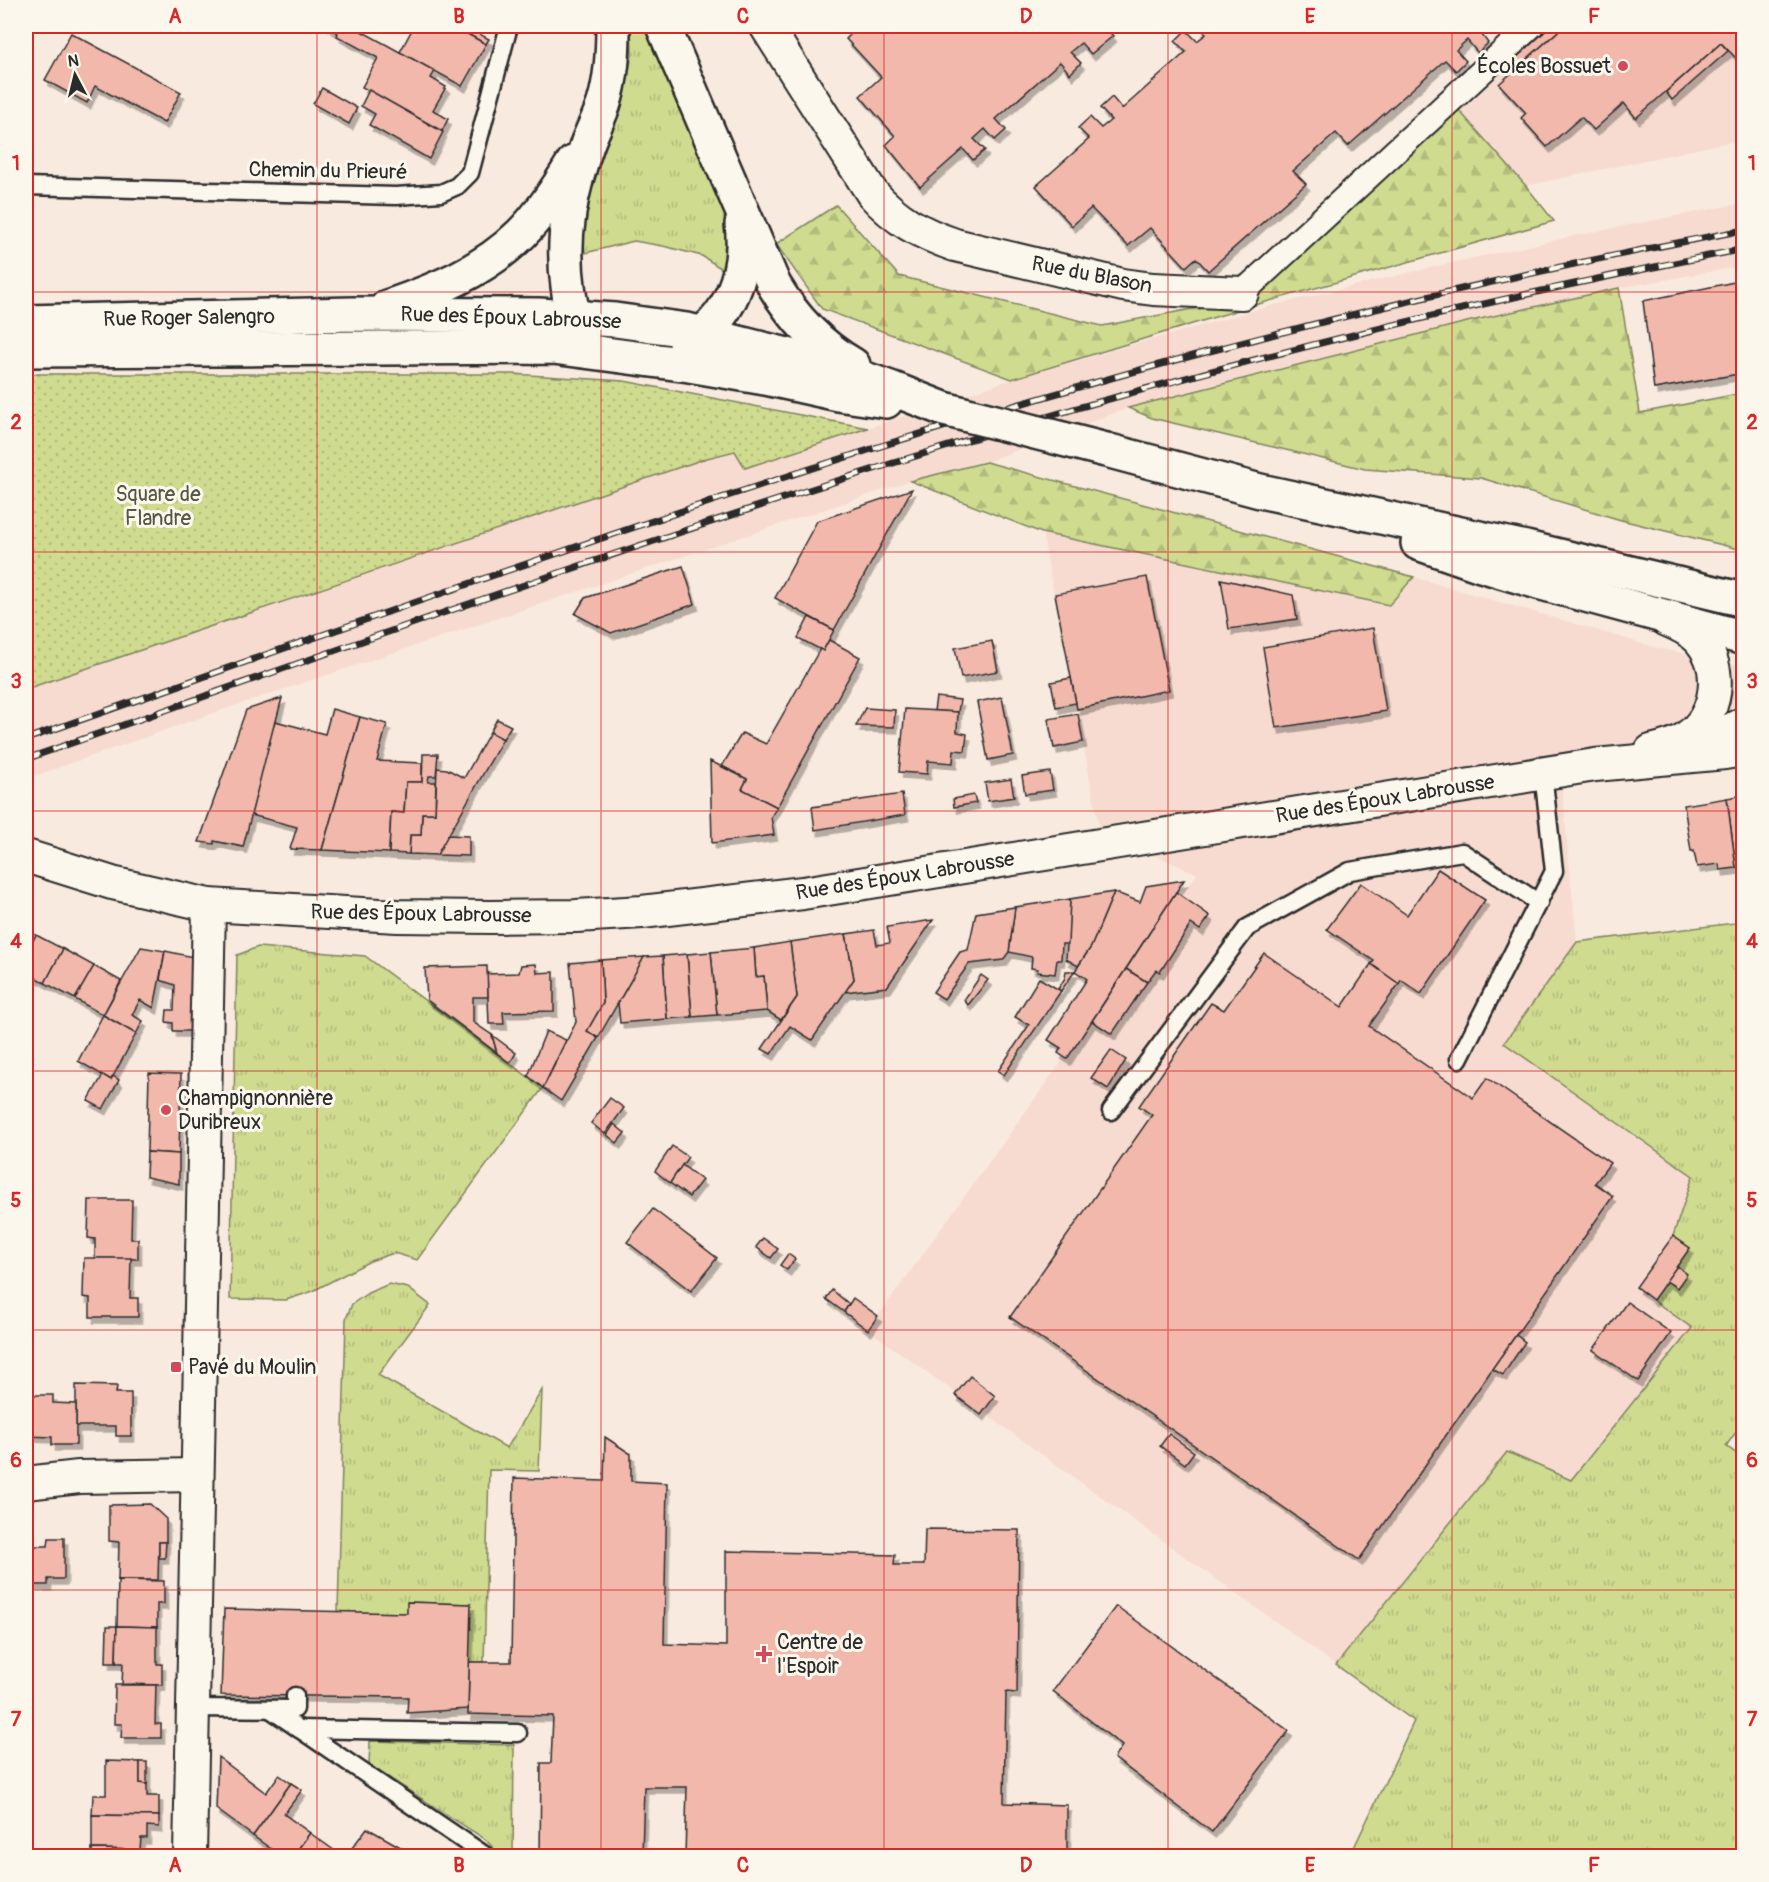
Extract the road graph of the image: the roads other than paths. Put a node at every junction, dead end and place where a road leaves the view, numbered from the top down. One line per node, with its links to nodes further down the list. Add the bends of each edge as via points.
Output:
1 (509, 26): 7 (lane, Chemin du Prieuré, via 470,173 457,186 441,193)
2 (613, 26): 6 (main road, via 610,77)
3 (663, 26): 8 (main road)
4 (766, 26): 9 (street, Rue du Blason, via 872,193 900,220 955,245 1123,285)
5 (1531, 26): 9 (street, Rue du Blason)
6 (589, 139): 10 (main road, via 539,213 501,251 471,272 425,293); 11 (main road, via 573,190 565,239)
7 (26, 186)
8 (738, 202): 13 (main road, via 744,237 739,275 732,297); 17 (main road, via 774,285 795,317 831,351)
9 (1242, 293)
10 (353, 315): 11 (main road, Rue des Époux Labrousse); 12 (main road, Rue Roger Salengro)
11 (573, 316): 13 (main road, Rue des Époux Labrousse); 16 (main road, via 590,344)
12 (26, 321)
13 (702, 334): 16 (main road, via 671,349); 17 (main road, Rue des Époux Labrousse, via 827,365)
14 (26, 350): 15 (main road, Rue Roger Salengro)
15 (194, 350): 16 (main road, Rue des Époux Labrousse, via 553,347)
16 (626, 356): 18 (main road, Rue des Époux Labrousse)
17 (894, 389): 18 (main road, Rue des Époux Labrousse)
18 (944, 409): 19 (main road, Rue des Époux Labrousse, bridge)
19 (1260, 490): 20 (main road, Rue des Époux Labrousse); 21 (main road, Rue des Époux Labrousse, via 1481,565)
20 (1743, 600)
21 (1657, 615): 22 (main road, Rue des Époux Labrousse); 24 (street, Rue des Époux Labrousse, via 1686,628 1698,639 1707,651 1716,682 1707,712 1697,727)
22 (1743, 638)
23 (1743, 723): 24 (street, Rue des Époux Labrousse, via 1709,738)
24 (1668, 747): 26 (street, Rue des Époux Labrousse)
25 (1743, 750): 26 (street, Rue des Époux Labrousse)
26 (1595, 765): 27 (street, Rue des Époux Labrousse)
27 (1543, 773): 29 (lane, via 1554,872); 30 (street, Rue des Époux Labrousse, via 803,893 642,912 479,917)
28 (26, 856): 30 (street, Rue des Époux Labrousse, via 112,883)
29 (1539, 903): 31 (lane); 32 (lane, via 1461,852 1350,871 1247,928)
30 (209, 905): 33 (street)
31 (1459, 1059)
32 (1111, 1111)
33 (197, 1475): 34 (street, via 89,1477); 36 (street)
34 (26, 1483)
35 (294, 1696): 37 (lane, via 295,1709)
36 (193, 1708): 37 (lane); 40 (street)
37 (270, 1709): 38 (lane)
38 (299, 1729): 39 (lane); 41 (lane)
39 (518, 1734)
40 (190, 1857)
41 (486, 1857)

